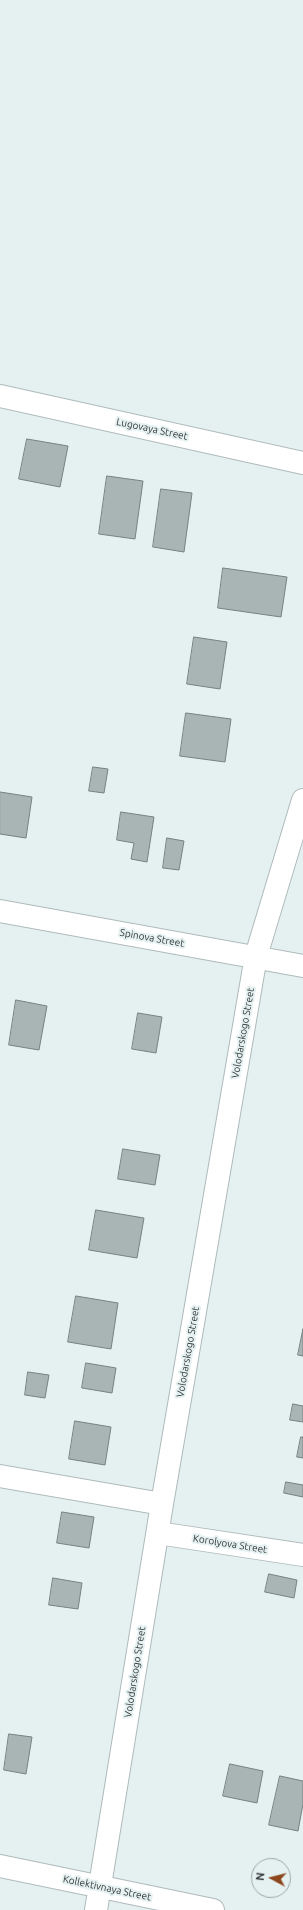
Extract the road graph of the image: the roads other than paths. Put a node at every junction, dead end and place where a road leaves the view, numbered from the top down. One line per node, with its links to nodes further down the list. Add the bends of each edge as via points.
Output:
1 (0, 396): 2 (street, Lugovaya Street)
2 (303, 463)
3 (303, 800): 5 (street, Volodarskogo Street)
4 (0, 911): 5 (street, Spinova Street)
5 (256, 956): 6 (street, Spinova Street); 8 (street, Volodarskogo Street)
6 (303, 966)
7 (0, 1476): 8 (street)
8 (162, 1504): 9 (street, Volodarskogo Street)
9 (158, 1533): 10 (street, Korolyova Street); 12 (street, Volodarskogo Street)
10 (303, 1555)
11 (0, 1866): 12 (street, Kollektivnaya Street)
12 (100, 1886): 13 (street, Volodarskogo Street); 14 (street, Kollektivnaya Street)
13 (96, 1910)
14 (213, 1910)

